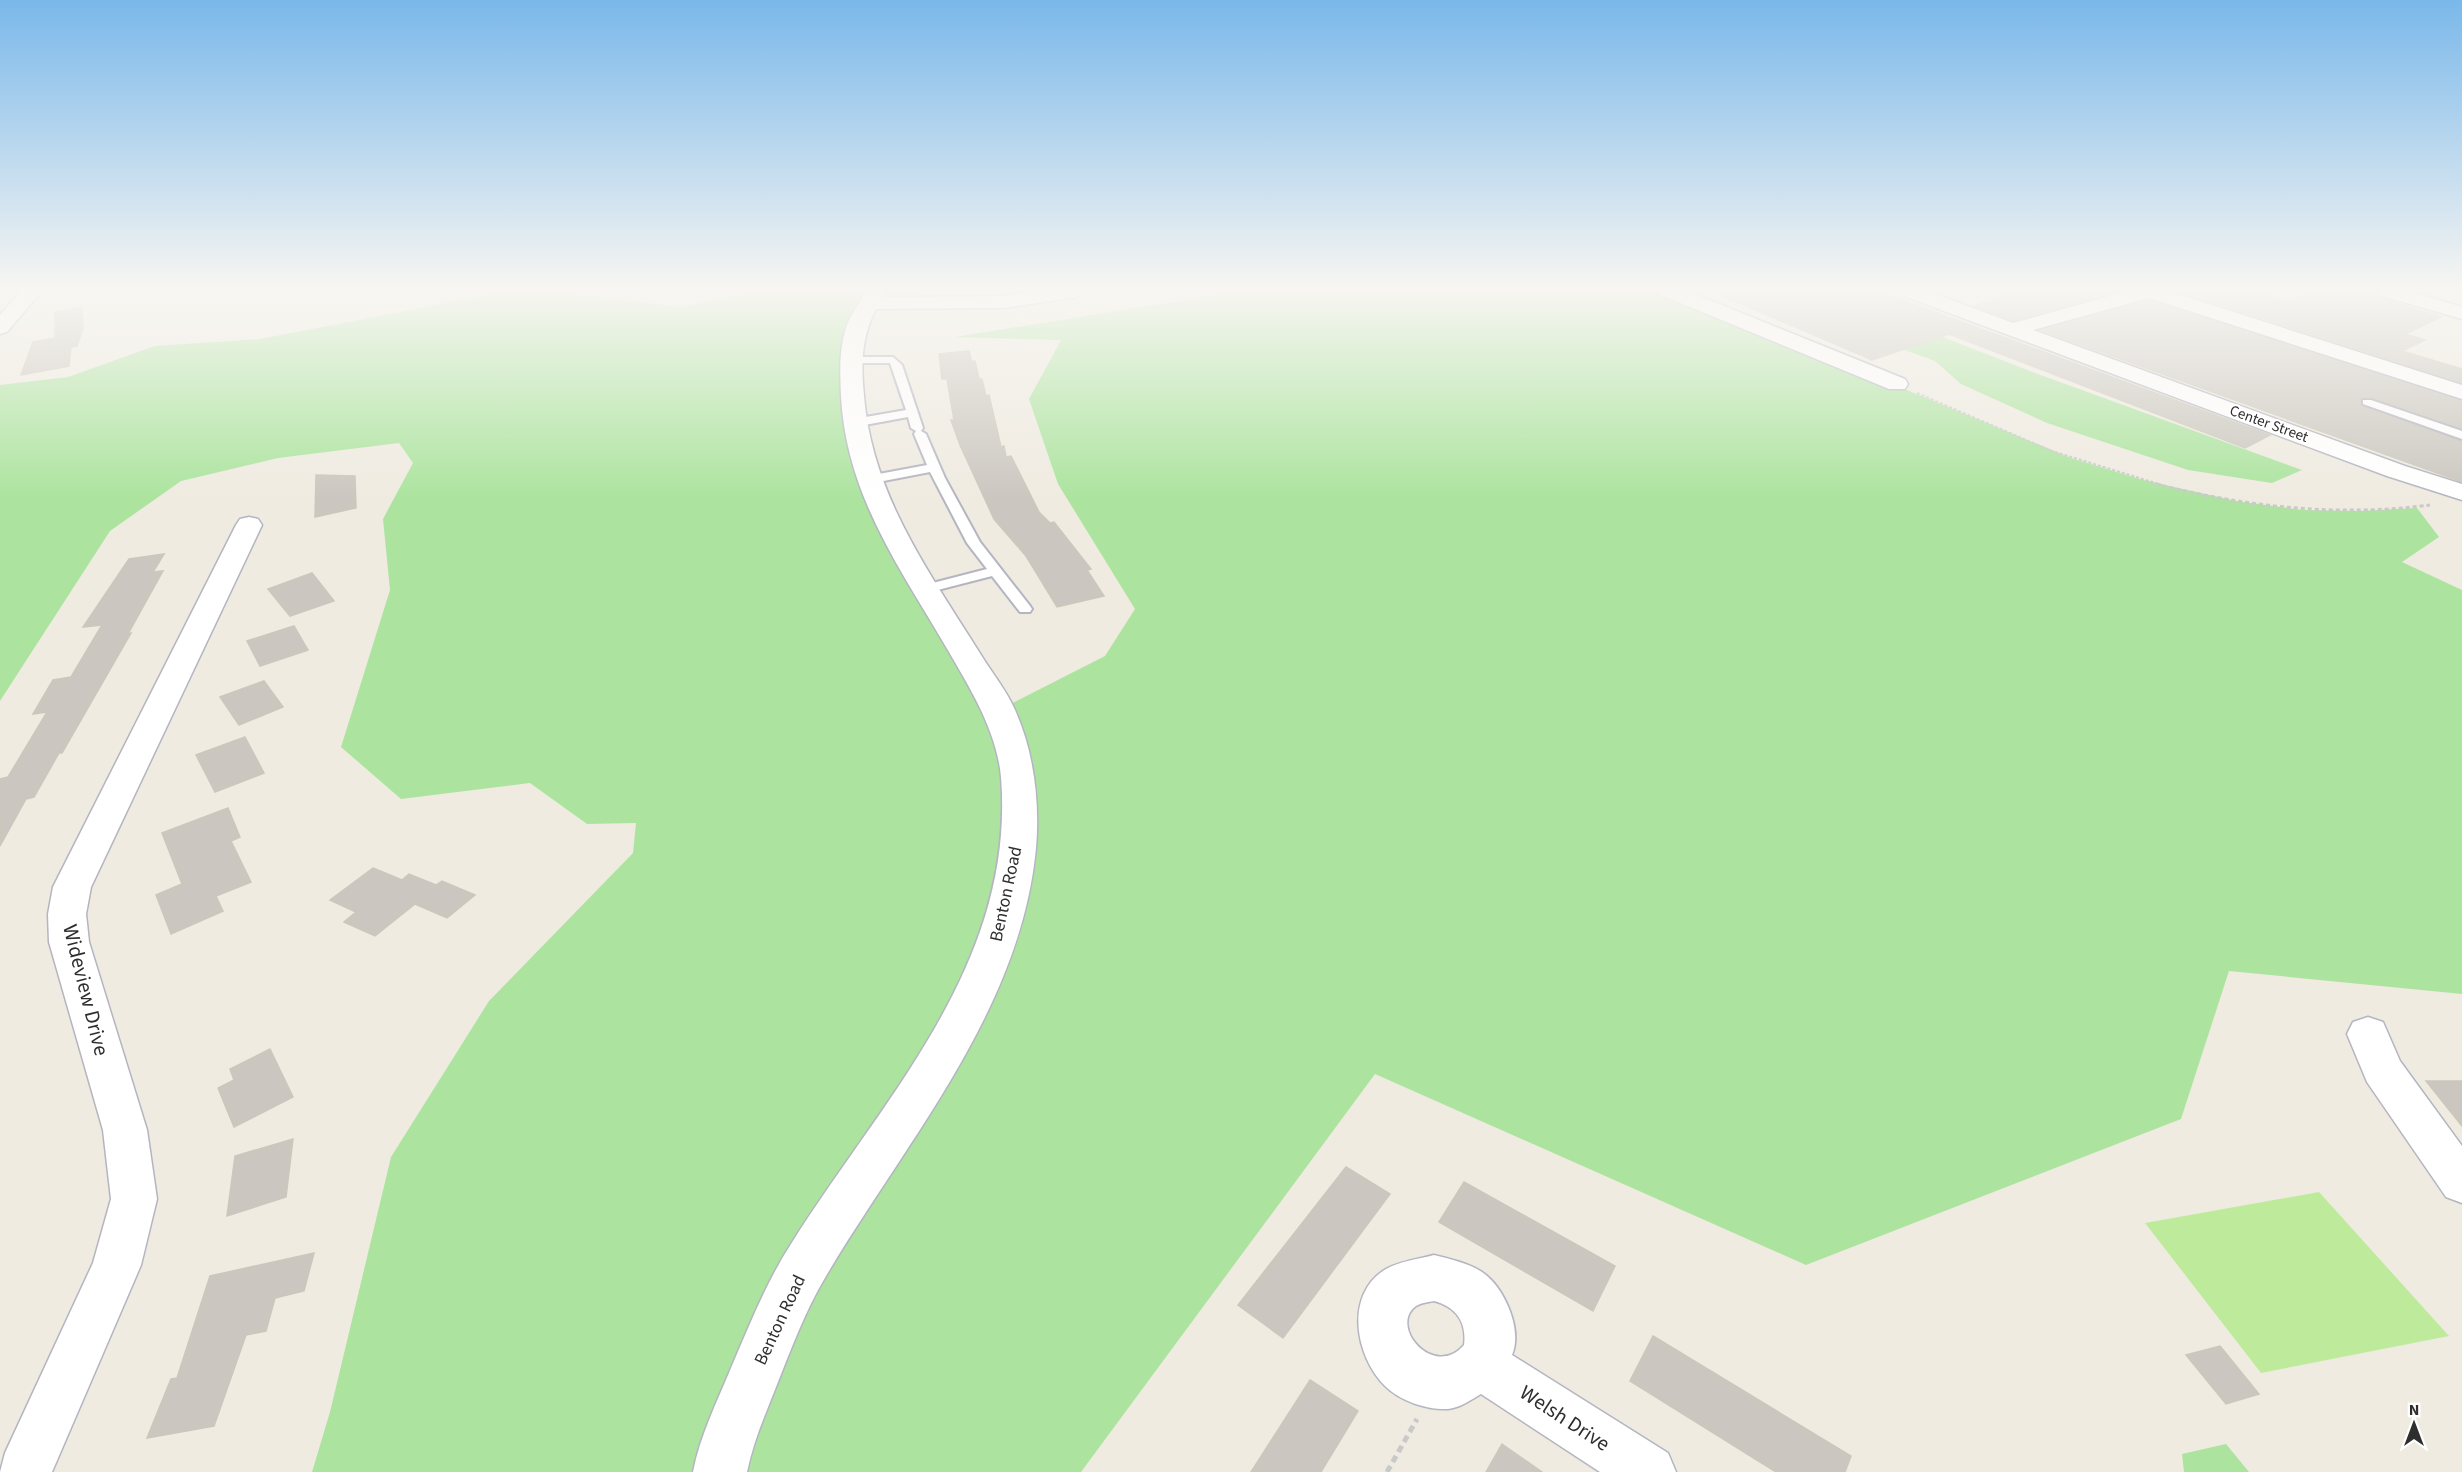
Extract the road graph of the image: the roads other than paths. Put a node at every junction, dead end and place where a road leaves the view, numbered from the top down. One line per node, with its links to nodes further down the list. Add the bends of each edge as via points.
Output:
1 (850, 360): 8 (lane, via 893,360); 9 (street, Benton Road)
2 (1837, 360): 5 (street)
3 (2096, 360): 13 (street, Center Street)
4 (2362, 360): 6 (street)
5 (1897, 384)
6 (2462, 392)
7 (2367, 402): 10 (lane)
8 (911, 413): 9 (lane); 11 (lane)
9 (854, 423): 12 (street, Benton Road)
10 (2462, 435)
11 (934, 468): 12 (lane); 15 (lane, via 974,543)
12 (868, 480): 16 (street, Benton Road, via 890,529)
13 (2462, 492)
14 (249, 525): 21 (street, Wideview Drive, via 72,887 67,914 69,942 125,1130 134,1199 117,1265)
15 (995, 571): 16 (lane); 17 (lane)
16 (926, 589): 22 (street, Benton Road, via 999,710 1018,775 1018,848 1000,936 952,1041 807,1262 780,1313 725,1447)
17 (1025, 609)
18 (2368, 1034): 19 (street, via 2382,1070)
19 (2462, 1183)
20 (1482, 1365): 20 (street, via 1450,1383 1412,1375 1386,1347 1382,1311 1390,1296 1418,1279 1434,1278 1466,1290 1479,1303 1491,1334); 23 (street, Welsh Drive)
21 (24, 1472)
22 (720, 1472)
23 (1649, 1472)

